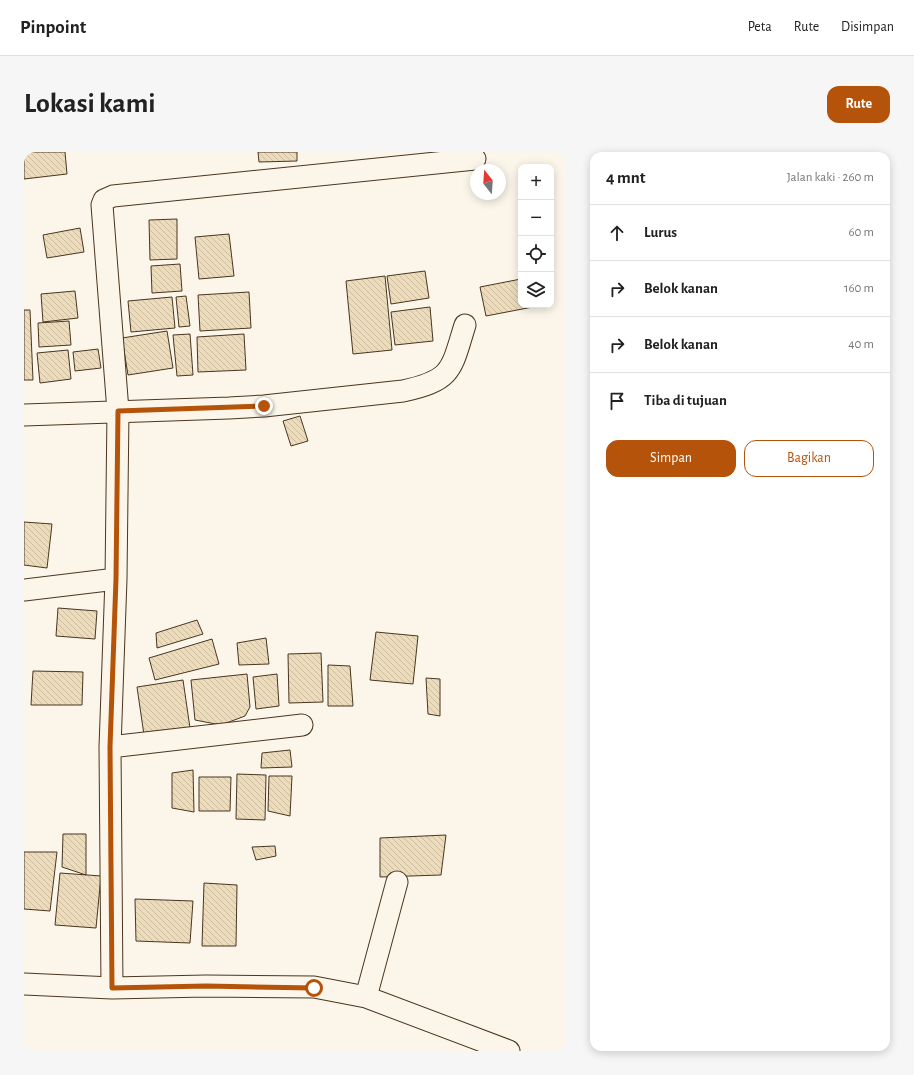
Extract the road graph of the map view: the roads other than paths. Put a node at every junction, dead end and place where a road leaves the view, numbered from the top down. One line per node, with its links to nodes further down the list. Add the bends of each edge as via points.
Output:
1 (475, 159): 3 (street, via 113,196 104,200 102,209)
2 (465, 325): 3 (street, via 449,370 444,376 421,387 264,406)
3 (118, 411): 4 (street); 5 (street)
4 (24, 415)
5 (116, 579): 6 (street); 8 (street)
6 (24, 590)
7 (302, 725): 8 (street)
8 (110, 747): 11 (street)
9 (397, 882): 12 (street)
10 (24, 984): 11 (street)
11 (112, 988): 12 (street, via 314,988)
12 (366, 997): 13 (street)
13 (509, 1051)

